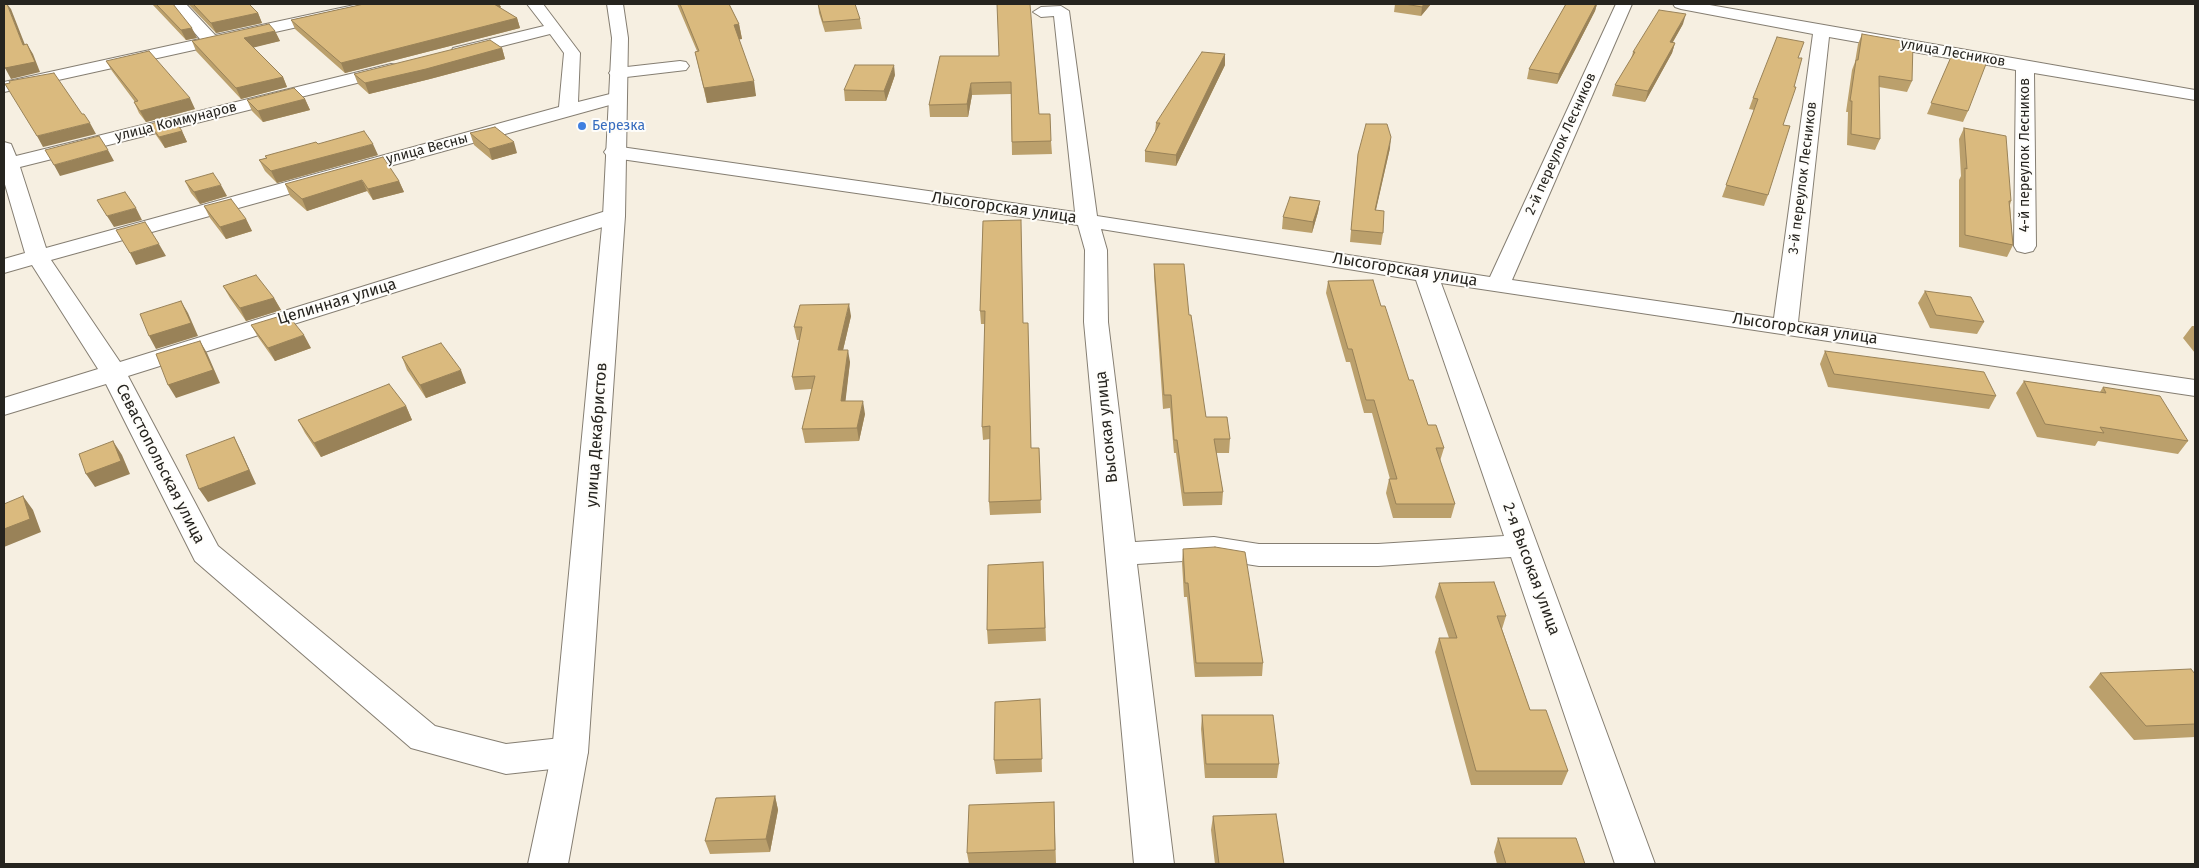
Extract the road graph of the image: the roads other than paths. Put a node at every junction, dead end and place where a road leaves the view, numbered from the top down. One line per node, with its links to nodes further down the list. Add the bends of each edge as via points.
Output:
1 (178, 4): 10 (street)
2 (379, 4): 10 (street)
3 (535, 4): 8 (street)
4 (615, 4): 15 (street, улица Декабристов, via 620,38)
5 (1624, 4): 27 (street, 2-й переулок Лесников)
6 (1681, 4): 9 (street, улица Лесников)
7 (1041, 12): 22 (street, Высокая улица, via 1061,11)
8 (554, 28): 11 (street); 18 (street, via 572,53)
9 (1822, 31): 13 (street, улица Лесников); 28 (street, 3-й переулок Лесников)
10 (210, 40): 16 (street)
11 (440, 57)
12 (411, 64): 20 (street, улица Коммунаров)
13 (2025, 65): 17 (street, улица Лесников); 23 (street, 4-й переулок Лесников)
14 (680, 66): 15 (street, улица Весны)
15 (618, 85): 18 (street, улица Весны); 19 (street, улица Декабристов)
16 (4, 87)
17 (2195, 95)
18 (568, 111): 24 (street, улица Весны)
19 (614, 152): 21 (street, улица Декабристов); 22 (street, Лысогорская улица)
20 (6, 158): 24 (street, Севастопольская улица)
21 (614, 216): 29 (street, Целинная улица); 34 (street, улица Декабристов)
22 (1087, 220): 26 (street, Лысогорская улица); 33 (street, Высокая улица, via 1096,250 1096,322)
23 (2025, 246)
24 (37, 256): 25 (street, улица Весны); 29 (street, Севастопольская улица)
25 (4, 266)
26 (1426, 274): 27 (street, Лысогорская улица); 32 (street, 2-я Высокая улица)
27 (1498, 284): 28 (street, Лысогорская улица)
28 (1785, 326): 30 (street, Лысогорская улица)
29 (113, 372): 31 (street, Целинная улица); 34 (street, Севастопольская улица, via 206,553 424,738 506,758)
30 (2195, 388)
31 (4, 407)
32 (1523, 546): 33 (street, via 1378,555 1259,555 1214,548); 37 (street, 2-я Высокая улица)
33 (1121, 554): 36 (street, Высокая улица)
34 (570, 752): 35 (street, улица Декабристов)
35 (548, 864)
36 (1154, 864)
37 (1635, 864)

